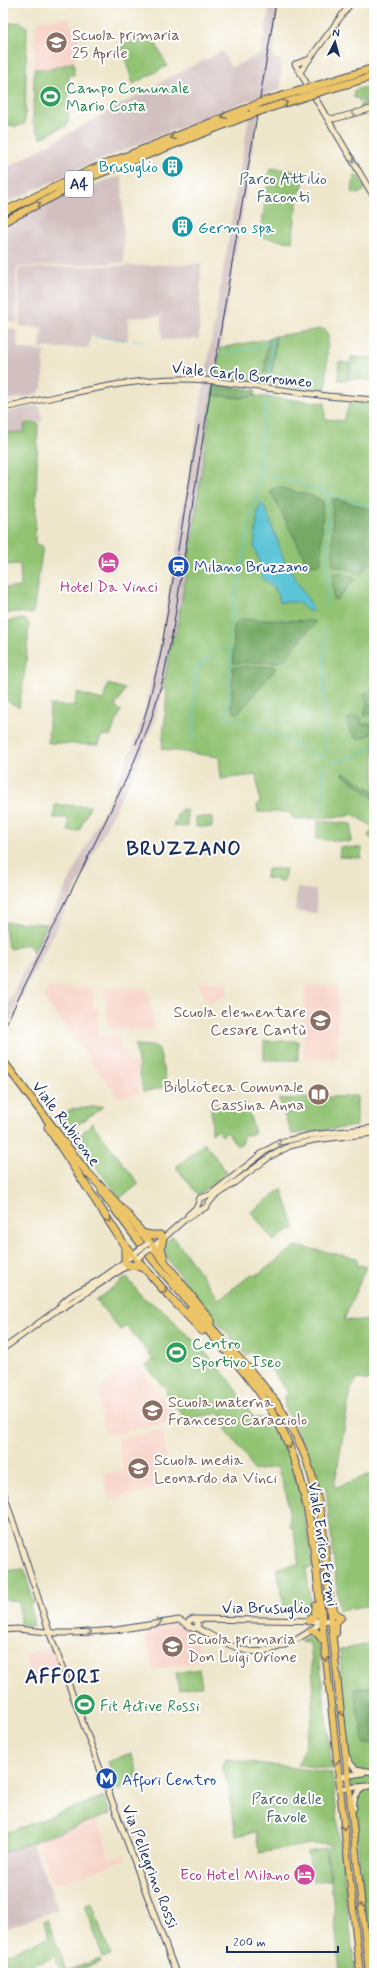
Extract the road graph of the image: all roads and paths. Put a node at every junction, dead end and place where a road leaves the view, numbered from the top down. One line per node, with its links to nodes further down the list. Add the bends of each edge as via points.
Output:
1 (351, 3): 2 (street)
2 (307, 60): 4 (street); 4 (street, via 295,64)
3 (374, 68): 6 (highway, A4)
4 (300, 72): 8 (street)
5 (374, 76): 6 (highway, A4)
6 (311, 91): 11 (highway, A4, one-way to 6, bridge, via 260,111); 11 (highway, A4, one-way to 11, bridge, via 262,102)
7 (374, 108): 9 (street, one-way to 9)
8 (327, 117): 9 (street); 10 (street)
9 (334, 118): 10 (street)
10 (332, 126): 12 (street, one-way to 12)
11 (196, 131): 13 (highway, A4, one-way to 13, via 91,170); 14 (highway, A4, one-way to 11, via 93,176)
12 (374, 197)
13 (3, 212)
14 (3, 222)
15 (374, 398): 16 (street, Viale Carlo Borromeo, bridge, via 327,396 172,378)
16 (3, 408)
17 (3, 1061): 22 (highway, Viale Rubicone)
18 (3, 1068): 19 (highway, Viale Rubicone)
19 (48, 1128): 24 (highway, Viale Rubicone); 31 (highway, one-way to 31)
20 (374, 1128): 23 (street, one-way to 23, via 314,1135 279,1143)
21 (374, 1133): 25 (street, via 311,1140 287,1147 268,1158)
22 (86, 1171): 24 (highway, Viale Rubicone); 29 (highway, via 117,1202)
23 (204, 1197): 25 (street); 26 (street)
24 (107, 1203): 32 (highway, Viale Enrico Fermi)
25 (209, 1203): 27 (street)
26 (198, 1204): 27 (street); 28 (street)
27 (203, 1208): 28 (street)
28 (184, 1220): 30 (street)
29 (141, 1232): 30 (highway); 32 (highway)
30 (164, 1235): 32 (street); 33 (highway, via 161,1248)
31 (125, 1246): 32 (highway); 34 (highway)
32 (142, 1251): 33 (highway); 34 (street); 35 (highway); 37 (highway, Viale Enrico Fermi)
33 (164, 1259): 37 (highway)
34 (126, 1264): 35 (highway); 36 (street, via 74,1294 58,1309)
35 (146, 1270): 37 (highway, one-way to 37, via 184,1313)
36 (3, 1349)
37 (231, 1354): 39 (highway, Viale Enrico Fermi, one-way to 39, via 277,1420 292,1454 306,1503); 40 (highway, Viale Enrico Fermi, via 272,1395 285,1414 306,1458 321,1517)
38 (3, 1491): 50 (street, Via Pellegrino Rossi)
39 (319, 1596): 43 (highway, via 316,1615); 45 (highway, Viale Enrico Fermi)
40 (329, 1600): 41 (highway, via 335,1613); 44 (highway, Viale Enrico Fermi)
41 (341, 1617): 52 (main road, via 336,1623)
42 (196, 1620): 43 (street, Via Brusuglio); 46 (street, via 190,1620); 47 (street)
43 (309, 1620): 45 (street, Via Brusuglio)
44 (331, 1620): 45 (street, Viale Enrico Fermi); 52 (main road, Viale Enrico Fermi)
45 (322, 1621): 49 (street, Via Brusuglio); 51 (main road, Viale Enrico Fermi)
46 (188, 1625): 47 (street, via 191,1629); 50 (street, one-way to 46, via 116,1630 179,1620)
47 (197, 1628): 49 (street, Via Brusuglio, via 242,1650 253,1652 285,1645)
48 (3, 1630): 50 (street)
49 (311, 1631): 51 (main road, via 316,1631)
50 (50, 1633): 61 (street, Via Pellegrino Rossi)
51 (323, 1642): 56 (main road, Viale Enrico Fermi, one-way to 56)
52 (333, 1646): 53 (main road, Viale Enrico Fermi, one-way to 52)
53 (344, 1752): 54 (street, via 356,1770); 55 (main road, Viale Enrico Fermi)
54 (374, 1772): 55 (street)
55 (346, 1775): 56 (street); 58 (main road, Viale Enrico Fermi)
56 (338, 1776): 59 (main road, Viale Enrico Fermi)
57 (373, 1785): 58 (street); 60 (street, via 364,1787 355,1796)
58 (348, 1788): 59 (street); 60 (main road, Viale Enrico Fermi)
59 (339, 1789): 62 (main road, Viale Enrico Fermi, one-way to 62)
60 (352, 1824): 63 (main road, Viale Enrico Fermi, one-way to 60)
61 (176, 1973)
62 (360, 1973)
63 (369, 1973)

